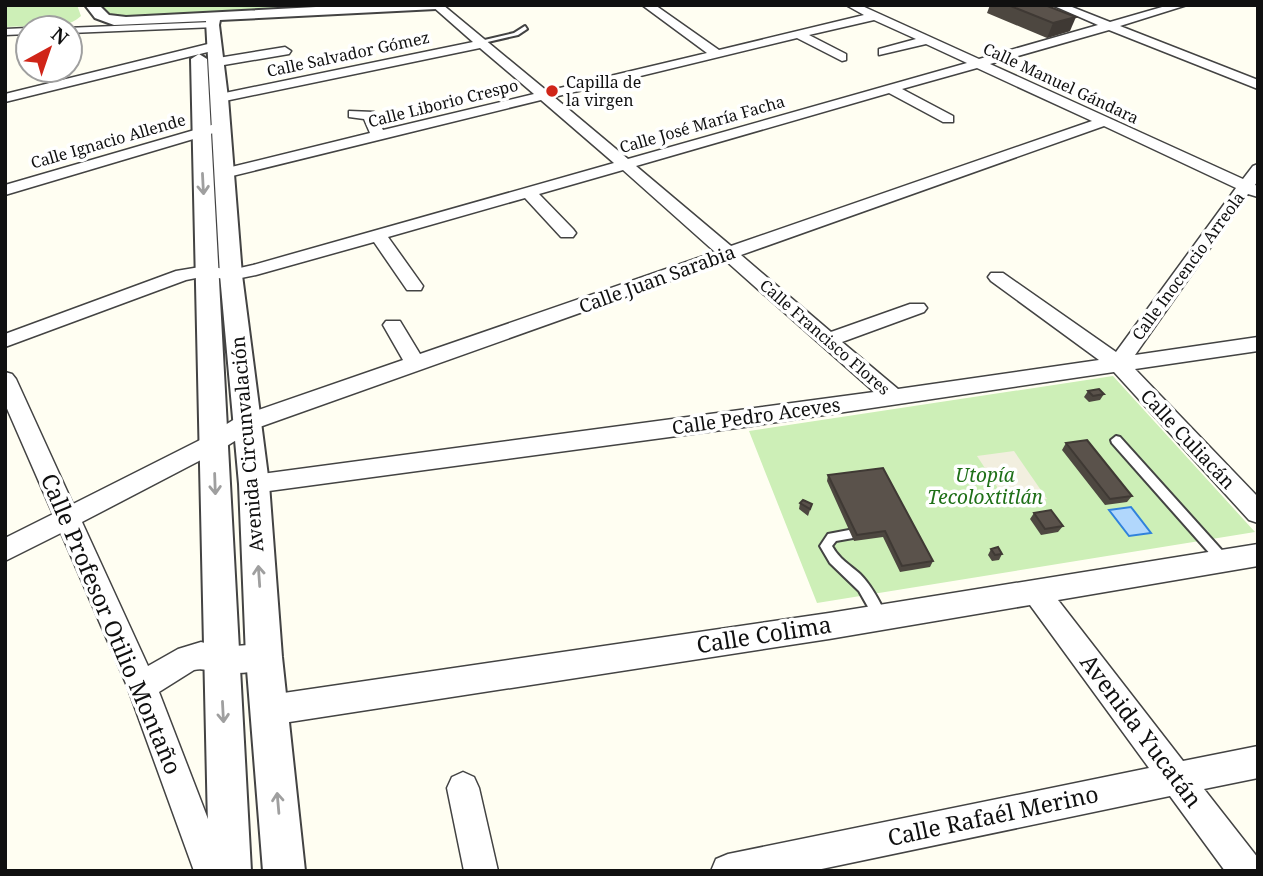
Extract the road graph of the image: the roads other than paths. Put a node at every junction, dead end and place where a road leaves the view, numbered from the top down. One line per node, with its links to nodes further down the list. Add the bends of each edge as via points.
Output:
1 (92, 5): 9 (street)
2 (436, 5): 3 (street); 16 (street, Calle Francisco Flores); 17 (street)
3 (457, 5)
4 (646, 5): 20 (street)
5 (850, 5): 8 (street, Calle Manuel Gándara)
6 (1057, 5): 11 (street)
7 (1182, 5): 11 (street, Calle José María Facha)
8 (875, 16): 14 (street, Calle Liborio Crespo); 15 (street, Calle Manuel Gándara)
9 (107, 20): 10 (street); 17 (street)
10 (84, 24)
11 (1110, 26): 22 (street, Calle José María Facha); 25 (street)
12 (525, 27): 16 (lane, via 516,34)
13 (84, 32): 17 (street)
14 (799, 35): 20 (street, Calle Liborio Crespo); 21 (street)
15 (927, 40): 19 (street); 22 (street, Calle Manuel Gándara)
16 (481, 43): 17 (street, Calle Salvador Gómez); 27 (street, Calle Francisco Flores)
17 (209, 51): 18 (street); 23 (street); 32 (street, Avenida Circunvalación)
18 (285, 51)
19 (883, 52)
20 (718, 55): 27 (street, Calle Liborio Crespo)
21 (842, 57)
22 (977, 64): 26 (street, Calle José María Facha); 31 (street, Calle Manuel Gándara)
23 (84, 79)
24 (63, 84): 28 (street)
25 (1258, 85)
26 (889, 88): 30 (street); 34 (street, Calle José María Facha)
27 (545, 96): 33 (street, Calle Liborio Crespo); 34 (street, Calle Francisco Flores)
28 (5, 98)
29 (354, 114): 33 (street, via 369,115)
30 (948, 119)
31 (1103, 122): 37 (street, Calle Manuel Gándara); 42 (street, Calle Juan Sarabia)
32 (211, 129): 36 (street, Avenida Circunvalación); 38 (street, Calle Ignacio Allende); 43 (street, Avenida Circunvalación, one-way to 43)
33 (379, 137): 36 (street, Calle Liborio Crespo)
34 (625, 164): 39 (street, Calle José María Facha); 42 (street, Calle Francisco Flores)
35 (1258, 169): 37 (street, Calle Inocencio Arreola)
36 (224, 173): 43 (street, Avenida Circunvalación)
37 (1251, 189): 53 (street, Calle Inocencio Arreola)
38 (5, 190)
39 (528, 192): 40 (street); 41 (street, Calle José María Facha)
40 (567, 233)
41 (378, 235): 43 (street, Calle José María Facha); 45 (street)
42 (728, 253): 49 (street, Calle Francisco Flores); 52 (street, Calle Juan Sarabia)
43 (219, 266): 48 (street, via 180,261); 50 (street, via 182,275); 56 (street, Avenida Circunvalación); 58 (street, Avenida Circunvalación)
44 (997, 277): 53 (street, Calle Culiacán)
45 (414, 286)
46 (917, 308): 49 (street)
47 (393, 325): 52 (street)
48 (5, 326)
49 (828, 340): 55 (street, Calle Francisco Flores)
50 (5, 341)
51 (1258, 344): 53 (street, Calle Pedro Aceves)
52 (415, 364): 56 (street, Calle Juan Sarabia)
53 (1118, 364): 55 (street, Calle Pedro Aceves); 60 (street, Calle Culiacán)
54 (5, 379): 61 (street, Calle Profesor Otilio Montaño)
55 (894, 397): 59 (street, Calle Pedro Aceves)
56 (246, 423): 58 (street, Calle Juan Sarabia); 59 (street, Avenida Circunvalación)
57 (1116, 440): 65 (lane)
58 (214, 443): 61 (street, Calle Juan Sarabia); 69 (street, Avenida Circunvalación, one-way to 69)
59 (254, 484): 68 (street, Avenida Circunvalación, one-way to 59)
60 (1258, 513)
61 (67, 520): 63 (street, Calle Juan Sarabia); 70 (street, Calle Profesor Otilio Montaño)
62 (849, 535): 67 (lane, via 832,537 826,546 834,562 870,594)
63 (5, 550)
64 (1258, 555): 65 (street, Calle Colima)
65 (1224, 561): 66 (street, Calle Colima)
66 (1036, 592): 67 (street, Calle Colima); 73 (street, Avenida Yucatán)
67 (881, 617): 71 (street, Calle Colima)
68 (264, 656): 69 (street); 71 (street, Avenida Circunvalación)
69 (220, 660): 70 (street, via 201,655 188,658); 76 (street, Avenida Circunvalación, one-way to 76)
70 (142, 686): 75 (street, Calle Profesor Otilio Montaño)
71 (270, 710): 77 (street, Avenida Circunvalación, one-way to 71)
72 (1258, 762): 73 (street, Calle Rafaél Merino)
73 (1176, 778): 79 (street, Calle Rafaél Merino); 80 (street, Avenida Yucatán)
74 (463, 788): 78 (street)
75 (211, 871)
76 (230, 871)
77 (284, 871)
78 (481, 871)
79 (728, 871)
80 (1246, 871)

